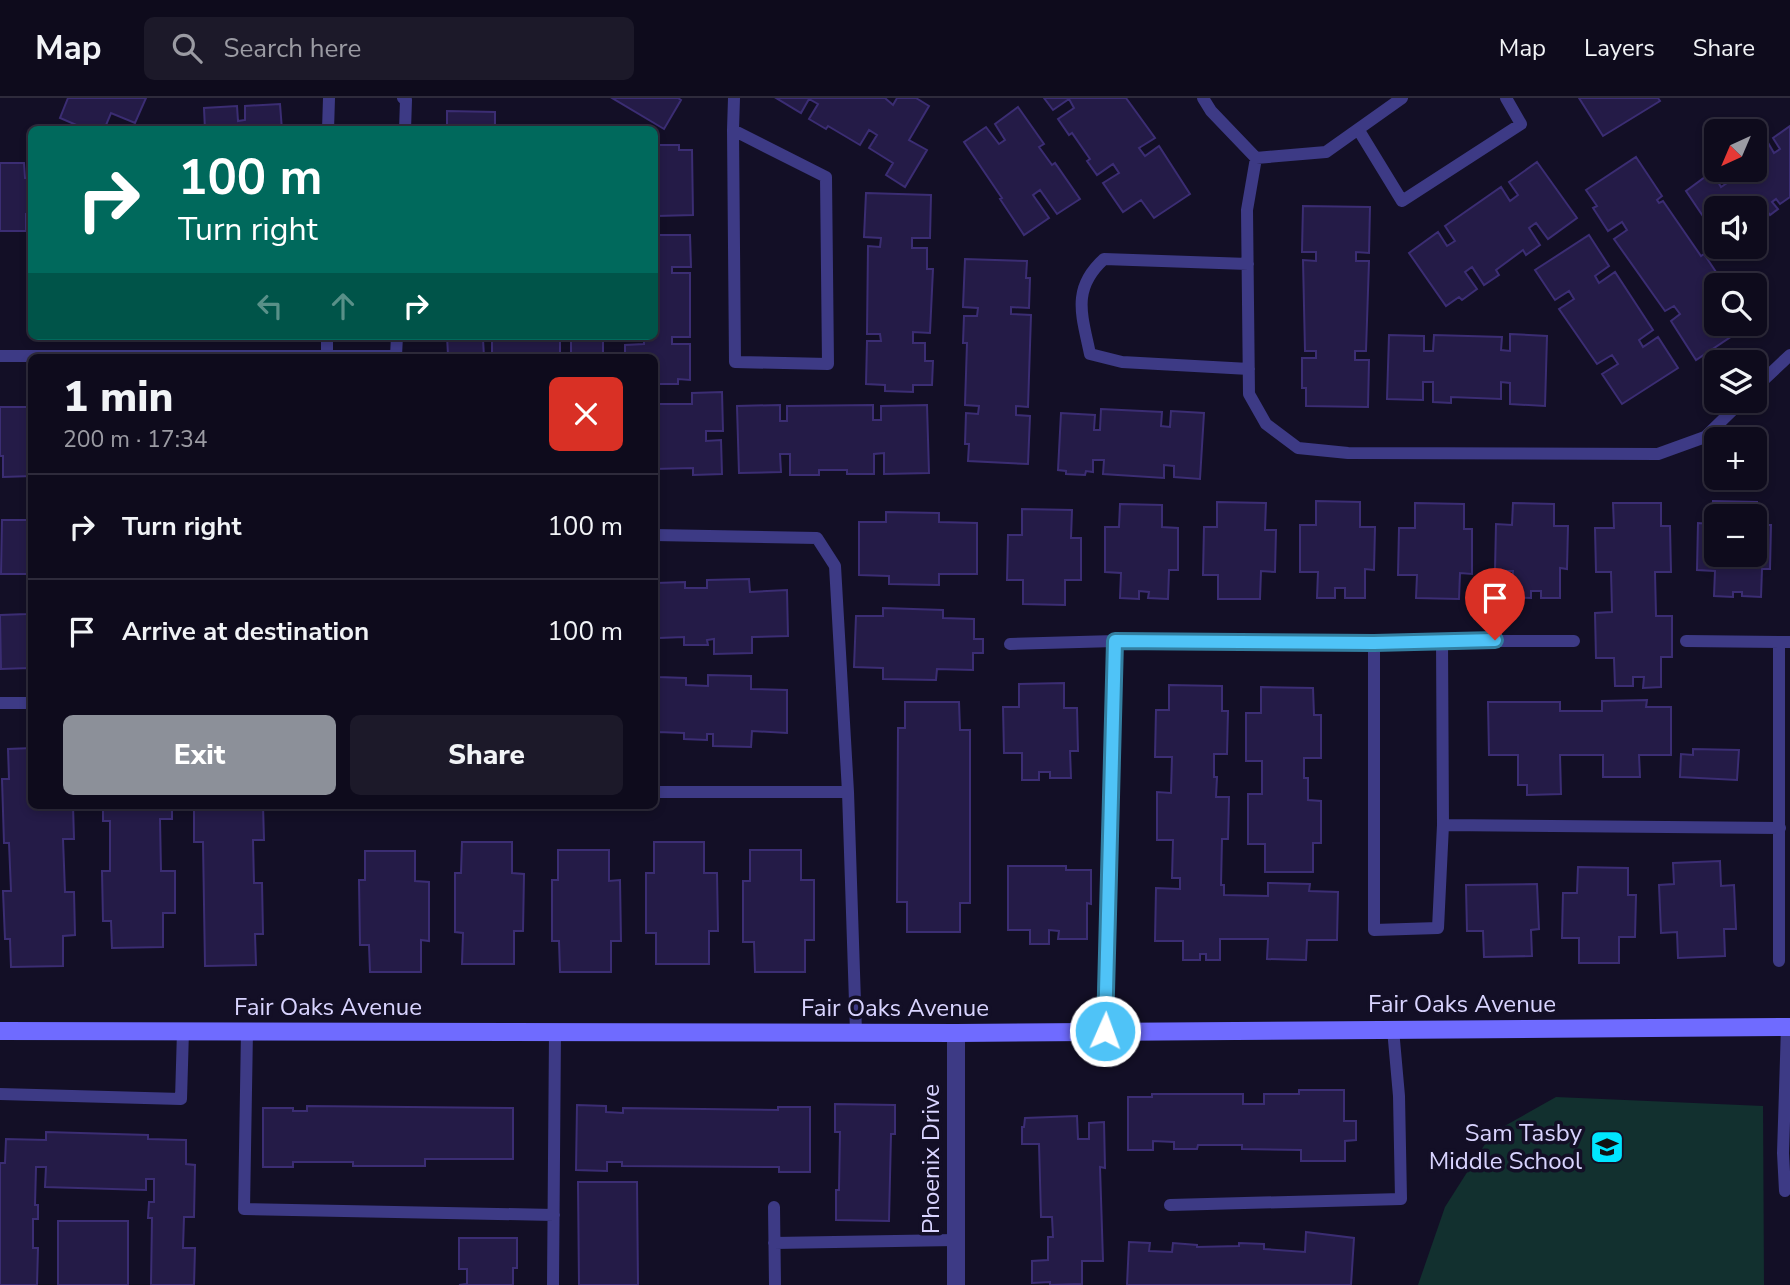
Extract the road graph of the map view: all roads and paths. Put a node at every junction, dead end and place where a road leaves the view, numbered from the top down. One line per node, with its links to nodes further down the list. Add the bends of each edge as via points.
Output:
1 (328, 98): 7 (lane)
2 (403, 98): 8 (lane)
3 (734, 98): 10 (lane)
4 (1203, 98): 11 (lane)
5 (1402, 98): 9 (lane)
6 (1506, 98): 9 (lane, via 1521,124 1402,201)
7 (328, 126)
8 (405, 126)
9 (1358, 129): 11 (lane, via 1326,152)
10 (733, 130): 10 (lane, via 735,362 828,364 826,177)
11 (1256, 158): 12 (lane, via 1247,210)
12 (1248, 264): 16 (lane); 16 (lane, via 1104,259 1089,273 1080,307 1090,354 1122,362)
13 (1790, 355): 17 (lane)
14 (0, 356): 15 (lane)
15 (28, 356)
16 (1249, 369): 18 (lane, via 1249,394 1266,424 1298,448 1348,453 1658,454 1705,437)
17 (1767, 377)
18 (1730, 413)
19 (658, 535): 30 (lane, via 817,538 835,566)
20 (1442, 640): 23 (lane); 25 (lane); 31 (lane)
21 (1686, 640): 24 (lane)
22 (1115, 641): 25 (lane); 26 (lane); 39 (lane)
23 (1574, 641)
24 (1784, 642): 32 (lane)
25 (1374, 643): 31 (lane, via 1374,930 1438,929)
26 (1010, 644)
27 (0, 703): 28 (lane)
28 (28, 703)
29 (658, 792): 30 (lane)
30 (848, 792): 41 (lane)
31 (1443, 825): 32 (lane)
32 (1780, 828): 33 (lane)
33 (1779, 961)
34 (1788, 1027): 35 (main road, Fair Oaks Avenue); 44 (lane)
35 (1393, 1029): 39 (main road, Fair Oaks Avenue); 45 (lane, via 1401,1199)
36 (0, 1031): 37 (main road, Fair Oaks Avenue)
37 (183, 1031): 38 (main road, Fair Oaks Avenue); 43 (lane, via 181,1099)
38 (247, 1031): 40 (main road, Fair Oaks Avenue); 47 (lane, via 244,1209)
39 (1105, 1031): 42 (main road, Fair Oaks Avenue)
40 (555, 1032): 41 (main road, Fair Oaks Avenue); 47 (lane)
41 (856, 1032): 42 (main road, Fair Oaks Avenue)
42 (956, 1032): 48 (street, Phoenix Drive)
43 (0, 1094)
44 (1785, 1191)
45 (1170, 1205)
46 (774, 1207): 49 (lane)
47 (554, 1215): 50 (lane)
48 (956, 1240): 49 (lane); 52 (street, Phoenix Drive)
49 (774, 1243): 51 (lane)
50 (553, 1285)
51 (775, 1285)
52 (956, 1285)

